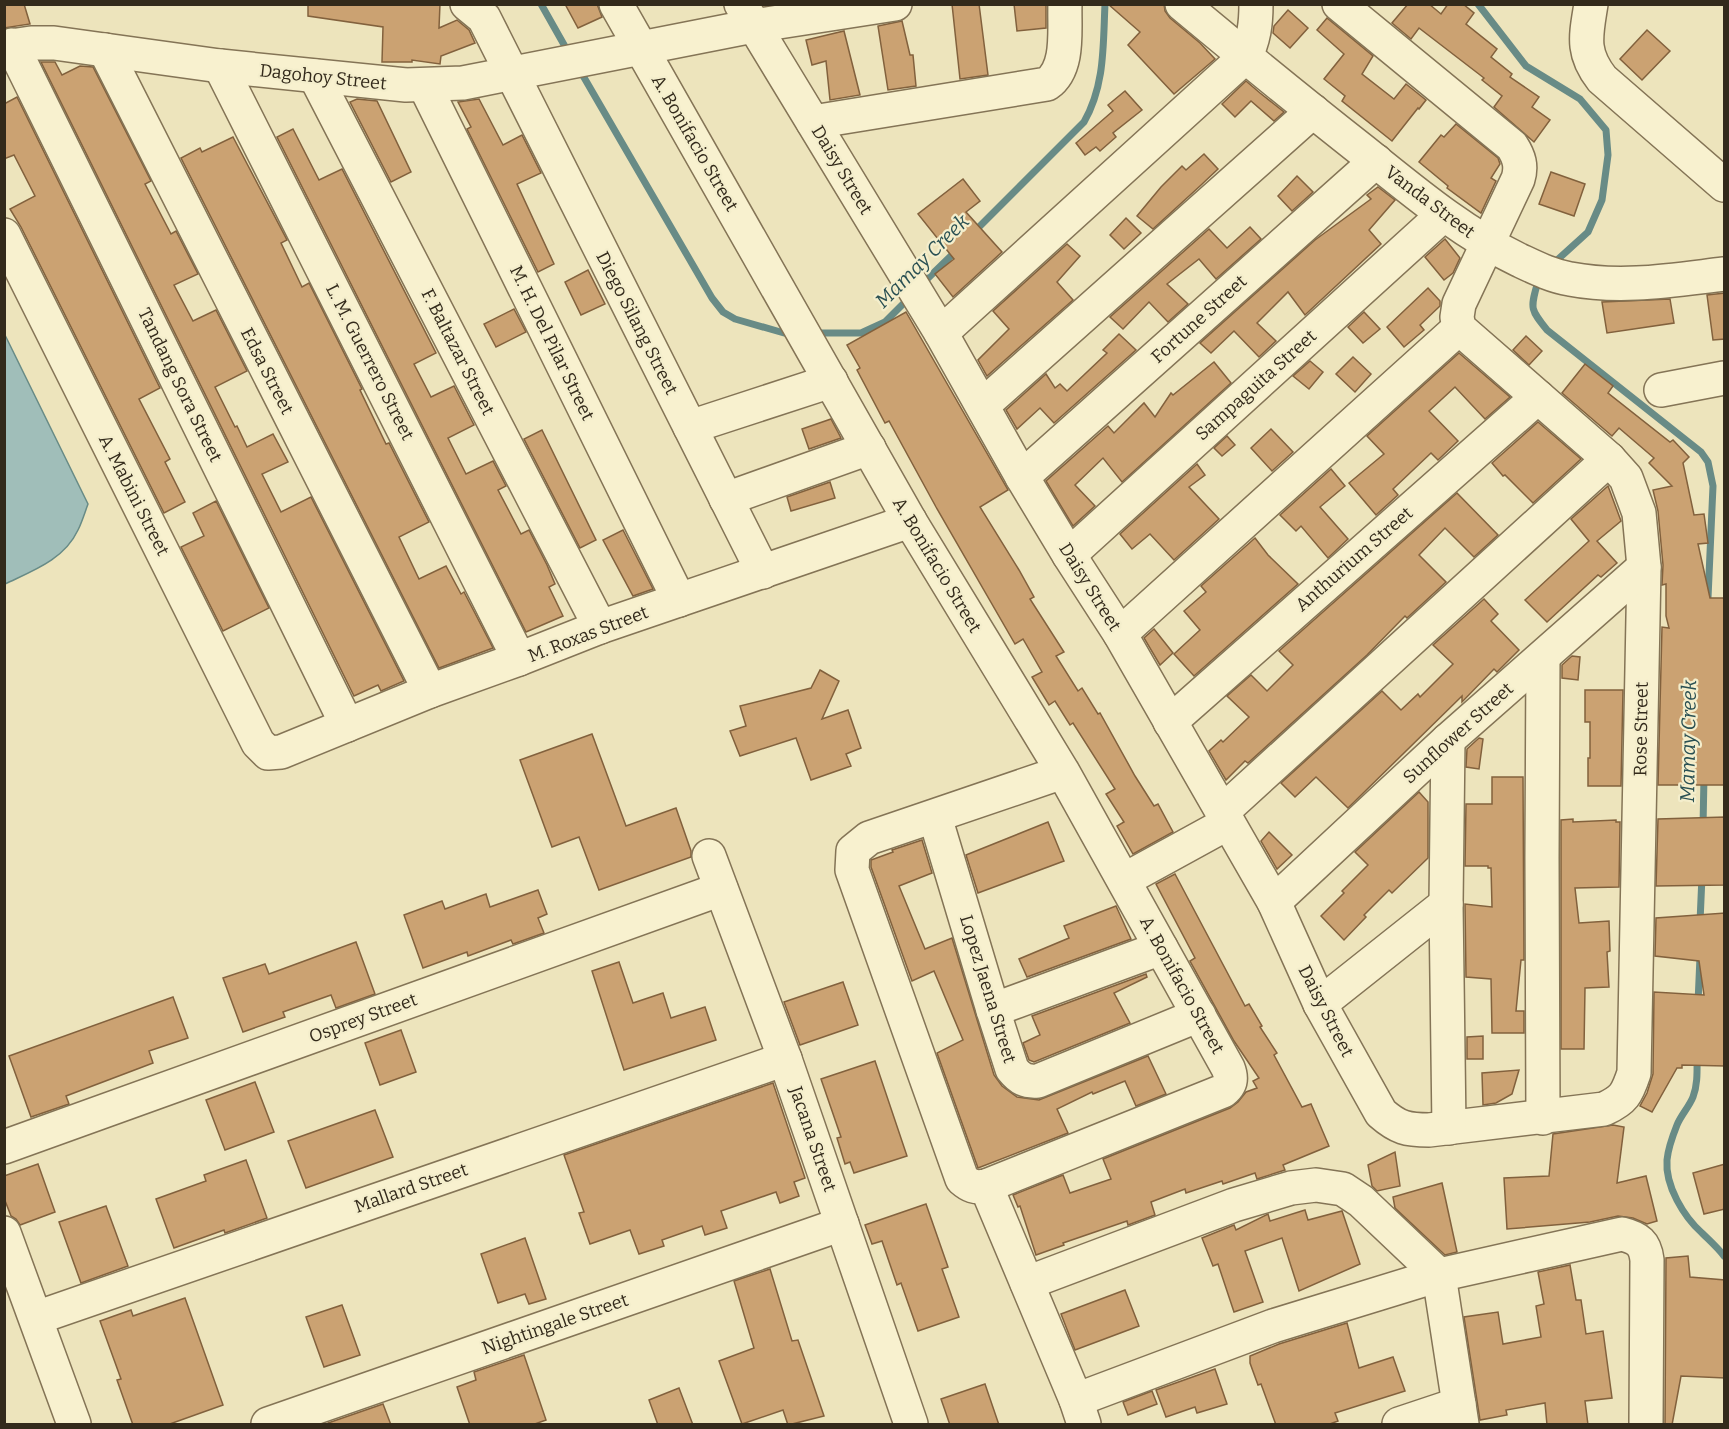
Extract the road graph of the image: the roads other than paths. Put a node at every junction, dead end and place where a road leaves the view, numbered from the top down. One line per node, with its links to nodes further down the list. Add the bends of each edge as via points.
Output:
1 (467, 4): 15 (street, Diego Silang Street, via 484,18)
2 (616, 4): 11 (street, A. Bonifacio Street)
3 (895, 4): 9 (street)
4 (1065, 4): 19 (street, via 1063,56 1055,78 1047,84)
5 (1182, 4): 13 (street, Vanda Street)
6 (1256, 4): 13 (street, via 1255,31)
7 (1339, 4): 24 (street, via 1512,146 1521,163 1518,179)
8 (1591, 4): 21 (street, via 1587,50 1595,70)
9 (747, 15): 11 (street); 19 (street, Daisy Street)
10 (8, 46): 12 (street, Dagohoy Street, via 54,44); 49 (street, Tandang Sora Street)
11 (640, 48): 15 (street, Dagohoy Street); 29 (street, A. Bonifacio Street)
12 (105, 50): 14 (street, Dagohoy Street); 47 (street, Edsa Street)
13 (1245, 57): 18 (street, Vanda Street); 26 (street)
14 (220, 66): 16 (street, Dagohoy Street); 46 (street, L. M. Guerrero Street)
15 (511, 73): 17 (street, Dagohoy Street); 33 (street, Diego Silang Street)
16 (315, 76): 17 (street, Dagohoy Street); 43 (street, F. Baltazar Street)
17 (425, 86): 42 (street, M. H. Del Pilar Street)
18 (1313, 111): 20 (street, Vanda Street); 32 (street)
19 (813, 122): 26 (street, Daisy Street)
20 (1376, 161): 22 (street, Vanda Street); 36 (street, Fortune Street)
21 (1725, 185)
22 (1443, 215): 24 (street, Vanda Street); 39 (street, Sampaguita Street)
23 (4, 236): 51 (street, A. Mabini Street, via 258,743)
24 (1488, 243): 25 (street, Vanda Street, via 1548,273 1600,284); 27 (street, via 1459,304)
25 (1725, 274)
26 (933, 320): 32 (street, Daisy Street)
27 (1459, 328): 31 (street, Rose Street); 44 (street)
28 (1725, 378): 30 (street)
29 (831, 381): 33 (street); 34 (street, A. Bonifacio Street)
30 (1661, 390)
31 (1538, 397): 35 (street, Rose Street); 48 (street, Anthurium Street)
32 (983, 405): 36 (street, Daisy Street)
33 (690, 428): 37 (street, Diego Silang Street)
34 (869, 448): 37 (street); 38 (street, A. Bonifacio Street)
35 (1609, 459): 40 (street, Rose Street, via 1626,478 1639,513); 54 (street)
36 (1022, 477): 39 (street, Daisy Street)
37 (726, 499): 41 (street, Diego Silang Street)
38 (910, 521): 41 (street, M. Roxas Street); 52 (street, A. Bonifacio Street)
39 (1069, 555): 44 (street, Daisy Street)
40 (1644, 567): 45 (street, Sunflower Street); 65 (street, Rose Street, via 1634,1073 1619,1102 1604,1109)
41 (763, 572): 42 (street, M. Roxas Street)
42 (679, 600): 43 (street, M. Roxas Street)
43 (600, 627): 46 (street, M. Roxas Street)
44 (1120, 634): 48 (street, Daisy Street)
45 (1543, 657): 50 (street, Sunflower Street); 65 (street)
46 (519, 659): 47 (street, M. Roxas Street)
47 (430, 691): 49 (street, M. Roxas Street)
48 (1170, 722): 54 (street, Daisy Street)
49 (347, 725): 51 (street, M. Roxas Street, via 281,752)
50 (1448, 740): 58 (street, Sunflower Street); 59 (street)
51 (268, 753)
52 (1063, 772): 53 (street); 56 (street, A. Bonifacio Street)
53 (935, 817): 62 (street, Lopez Jaena Street); 68 (street, via 869,838 853,851 852,870 962,1179 970,1186)
54 (1225, 817): 56 (street); 58 (street, Daisy Street)
55 (709, 856): 57 (street, Jacana Street)
56 (1124, 880): 60 (street, A. Bonifacio Street)
57 (721, 889): 64 (street, Jacana Street); 67 (street, Osprey Street)
58 (1274, 902): 61 (street, Daisy Street)
59 (1446, 904): 61 (street); 66 (street)
60 (1161, 948): 62 (street); 63 (street, A. Bonifacio Street)
61 (1320, 1004): 66 (street, Daisy Street, via 1381,1113 1394,1125 1411,1130)
62 (993, 1010): 63 (street, Lopez Jaena Street, via 1012,1069 1018,1077 1031,1081)
63 (1199, 1015): 68 (street, A. Bonifacio Street, via 1228,1068 1231,1082 1223,1091)
64 (785, 1059): 69 (street, Jacana Street); 73 (street, Mallard Street)
65 (1544, 1118): 66 (street, Rose Street)
66 (1439, 1129)
67 (4, 1147)
68 (986, 1186): 72 (street)
69 (842, 1224): 76 (street, Jacana Street); 78 (street, Nightingale Street)
70 (4, 1233): 73 (street)
71 (1439, 1275): 72 (street, via 1361,1201 1342,1189 1316,1185 1291,1188 1234,1205); 74 (street, via 1273,1326); 75 (street); 80 (street, via 1622,1234 1635,1237 1645,1247 1647,1260)
72 (1027, 1283): 74 (street)
73 (36, 1318): 77 (street)
74 (1080, 1412)
75 (1461, 1414): 79 (street)
76 (906, 1423)
77 (74, 1425)
78 (268, 1425)
79 (1399, 1425)
80 (1646, 1425)

